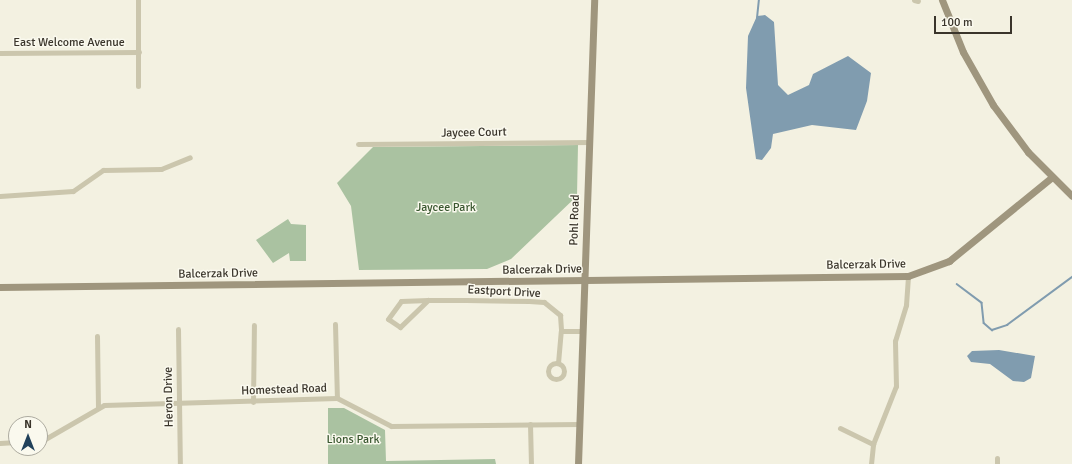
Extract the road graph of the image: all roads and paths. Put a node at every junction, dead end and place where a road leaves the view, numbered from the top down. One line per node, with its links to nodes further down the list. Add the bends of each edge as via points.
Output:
1 (138, 0): 4 (street)
2 (594, 0): 7 (street, Pohl Road)
3 (942, 0): 10 (street, via 980,85 1014,135)
4 (139, 52): 5 (street, East Welcome Avenue); 6 (street)
5 (0, 53)
6 (138, 86)
7 (590, 142): 8 (street, Jaycee Court); 14 (street, Pohl Road)
8 (358, 144)
9 (190, 158): 11 (street, via 161,169 103,170 73,192)
10 (1052, 177): 12 (street); 13 (street, Balcerzak Drive, via 949,261)
11 (0, 196)
12 (1072, 196)
13 (908, 276): 14 (street, Balcerzak Drive); 32 (street, via 906,305 895,341 896,386)
14 (584, 280): 15 (street, Balcerzak Drive); 21 (street, Pohl Road)
15 (0, 288)
16 (428, 300): 16 (street, Eastport Drive, via 401,301 388,319 400,327); 20 (street, Eastport Drive, via 544,302 560,315)
17 (335, 324): 24 (street)
18 (254, 325): 25 (street)
19 (178, 329): 26 (street, Heron Drive)
20 (561, 331): 21 (street); 23 (street, Eastport Drive)
21 (582, 331): 29 (street, Pohl Road)
22 (98, 336): 27 (street)
23 (558, 363)
24 (337, 398): 25 (street, Homestead Road); 28 (street, Homestead Road, via 391,426)
25 (253, 402): 26 (street, Homestead Road)
26 (179, 404): 27 (street, Homestead Road); 34 (street, Heron Drive)
27 (98, 408): 31 (street, Homestead Road)
28 (530, 424): 29 (street, Homestead Road); 35 (street)
29 (580, 424): 36 (street, Pohl Road)
30 (840, 428): 32 (street)
31 (48, 437)
32 (873, 444): 37 (street)
33 (997, 458): 38 (street)
34 (180, 464)
35 (531, 464)
36 (578, 464)
37 (871, 464)
38 (997, 464)

